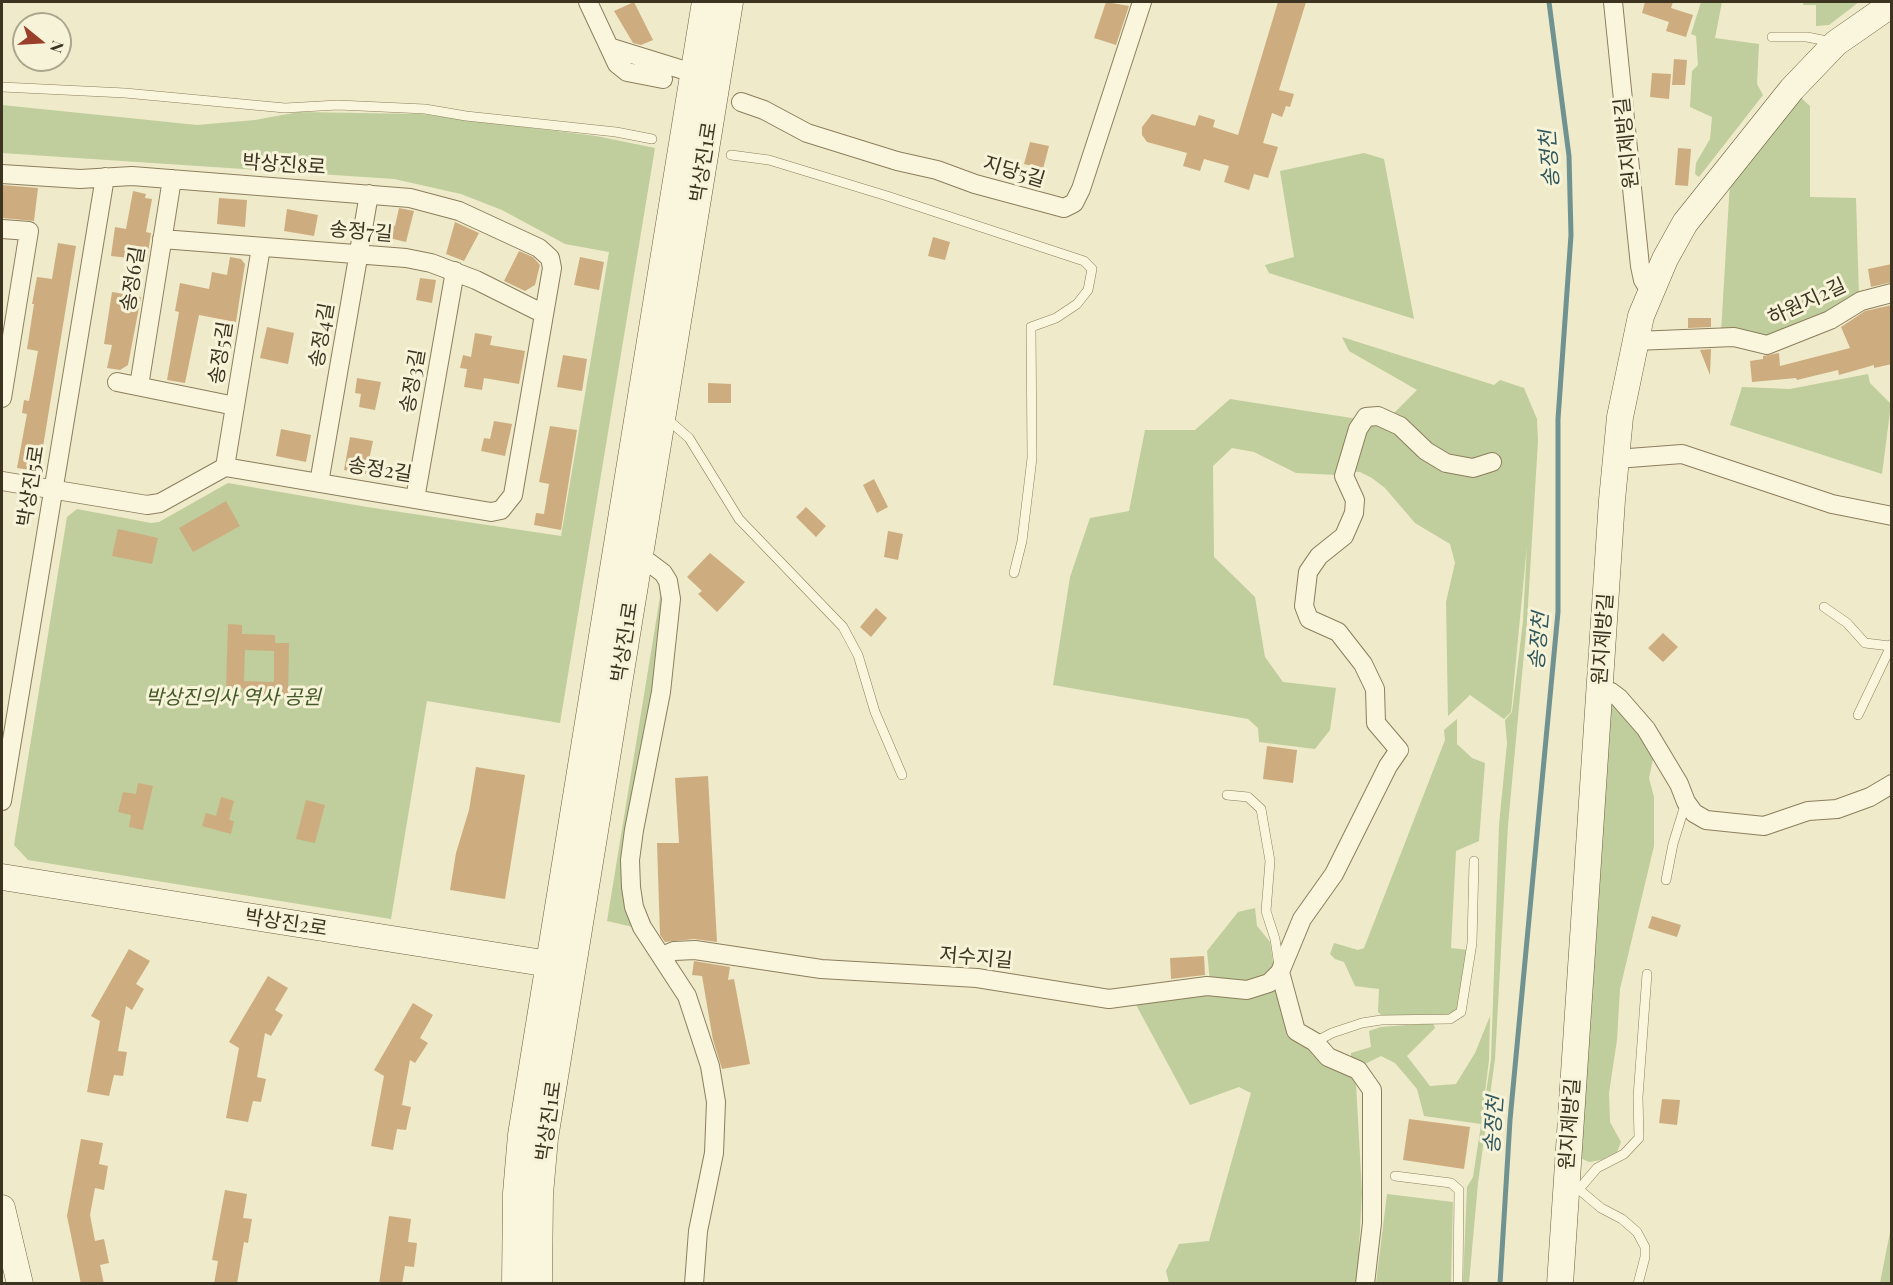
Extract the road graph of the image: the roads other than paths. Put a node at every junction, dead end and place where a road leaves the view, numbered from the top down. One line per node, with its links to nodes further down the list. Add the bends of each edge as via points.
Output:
1 (588, 2): 9 (street)
2 (705, 2): 10 (street, 박상진1로)
3 (730, 2): 34 (street, 박상진1로)
4 (1142, 2): 13 (street, 지당5길, via 1082,189 1074,203 1064,208 807,133)
5 (1613, 2): 26 (street, 원지제방길, via 1640,266)
6 (1888, 10): 8 (street)
7 (1772, 37): 8 (lane, via 1807,37)
8 (1836, 43): 26 (street, via 1792,89 1685,224)
9 (609, 47): 10 (street); 11 (street, via 617,64 627,72)
10 (693, 73): 60 (street, 박상진1로)
11 (663, 79)
12 (2, 87): 14 (lane, via 125,93 285,108 338,105 424,109)
13 (741, 102)
14 (652, 139)
15 (731, 155): 44 (lane, via 769,160 876,193 1073,257 1092,269 1088,290 1077,304 1056,318 1031,327 1032,458)
16 (2, 174): 17 (street, 박상진8로)
17 (105, 177): 18 (street, 박상진8로); 40 (street, 박상진5로)
18 (172, 179): 19 (street, 박상진8로); 21 (street, 송정6길)
19 (369, 194): 23 (street, 송정4길); 24 (street, 박상진8로, via 410,198 459,211 539,248)
20 (2, 229): 32 (street, via 29,231)
21 (162, 239): 22 (street, 송정7길); 31 (street, 송정6길)
22 (261, 247): 23 (street, 송정7길); 33 (street, 송정5길)
23 (358, 254): 25 (street, 송정7길, via 406,258); 39 (street, 송정4길)
24 (550, 258): 28 (street, 송정2길, via 552,268)
25 (455, 271): 28 (street, 송정7길); 41 (street, 송정3길)
26 (1650, 291): 29 (street, 원지제방길)
27 (1892, 293): 29 (street, 하원지2길, via 1861,301 1830,320 1767,345 1734,337)
28 (544, 314): 41 (street, 송정2길, via 509,504 491,512)
29 (1635, 341): 35 (street, 원지제방길)
30 (117, 382): 31 (street)
31 (139, 386): 33 (street)
32 (2, 398)
33 (235, 406): 37 (street, 송정5길)
34 (663, 415): 43 (street, 박상진1로); 49 (lane, via 689,438 745,526 843,627 858,655 875,712)
35 (1616, 459): 42 (street, via 1683,454 1833,504); 47 (street, 원지제방길)
36 (1492, 462): 59 (street, via 1473,468 1446,463 1426,451 1400,426 1378,416 1366,417 1358,429 1344,476 1355,500 1354,513 1344,536 1319,556 1308,572 1304,606 1309,619 1338,632 1363,664 1375,689 1376,723 1399,750 1334,874 1302,919)
37 (225, 467): 39 (street, 송정2길); 40 (street, via 160,503 147,505)
38 (2, 482): 40 (street)
39 (319, 483): 41 (street, 송정2길)
40 (53, 490): 52 (street, 박상진5로)
41 (415, 499)
42 (1892, 516)
43 (639, 555): 58 (street, via 663,573 671,599 661,692 630,860 634,907); 60 (street, 박상진1로)
44 (1014, 573)
45 (1824, 607): 46 (lane, via 1847,623 1865,643)
46 (1891, 645): 48 (lane)
47 (1600, 691): 53 (street, via 1619,698 1646,729); 64 (street, 원지제방길)
48 (1858, 715)
49 (902, 775)
50 (1892, 784): 53 (street, via 1837,809 1808,811 1764,826 1706,820)
51 (1227, 795): 59 (lane, via 1248,797 1261,809 1270,861 1266,911)
52 (2, 801)
53 (1686, 802): 56 (lane)
54 (1474, 861): 62 (lane, via 1472,943 1461,1012 1450,1019 1362,1023)
55 (2, 877): 60 (street, 박상진2로)
56 (1666, 880)
57 (2, 894): 60 (street, 박상진2로)
58 (662, 957): 59 (street, 저수지길, via 675,951 695,950 821,969 977,978 1109,999 1207,986 1247,990 1269,983); 71 (street, via 687,996 710,1066 716,1102 714,1153 698,1231)
59 (1280, 972): 62 (street, via 1296,1031)
60 (558, 974): 69 (street, 박상진1로, via 521,1135); 70 (street, 박상진1로, via 540,1194)
61 (1647, 974): 64 (lane, via 1638,1096 1639,1138 1624,1154)
62 (1315, 1042): 72 (street, via 1328,1057 1358,1070 1371,1090 1371,1224)
63 (1395, 1176): 73 (lane, via 1451,1183 1459,1190)
64 (1573, 1187): 74 (street, 원지제방길); 75 (lane, via 1636,1232 1645,1247)
65 (2, 1208): 68 (street)
66 (2, 1278): 67 (street)
67 (3, 1284)
68 (20, 1284)
69 (515, 1284)
70 (539, 1284)
71 (694, 1284)
72 (1365, 1284)
73 (1458, 1284)
74 (1560, 1284)
75 (1638, 1284)

